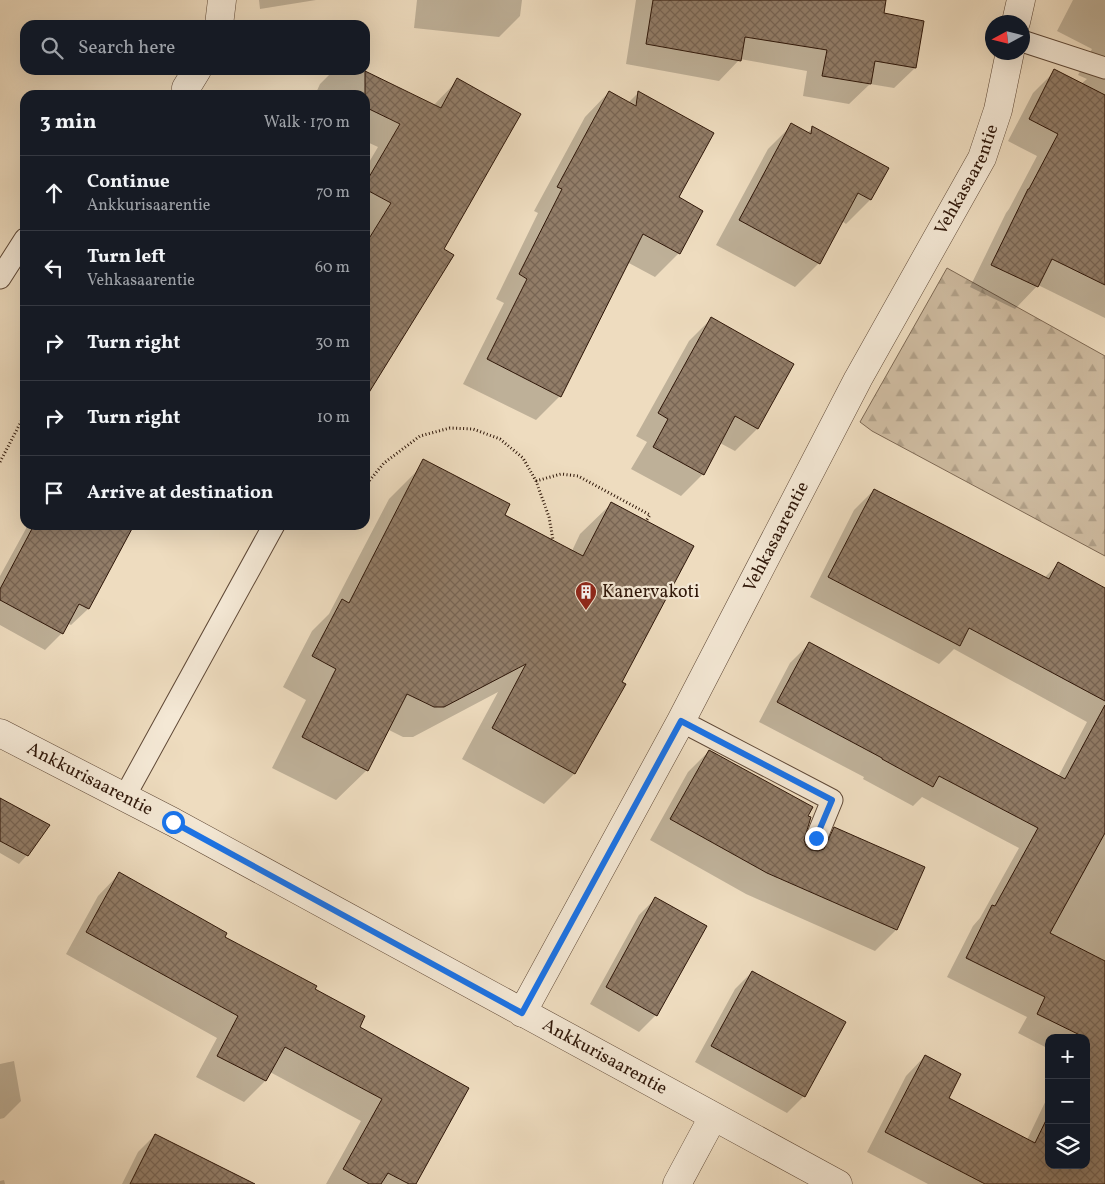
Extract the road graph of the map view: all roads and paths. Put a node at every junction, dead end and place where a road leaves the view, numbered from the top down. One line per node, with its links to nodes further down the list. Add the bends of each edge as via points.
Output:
1 (222, 0): 4 (street)
2 (1021, 0): 3 (street)
3 (1018, 15)
4 (220, 20)
5 (1030, 44): 7 (lane)
6 (1008, 60): 17 (street, Vehkasaarentie, via 998,110 982,158 858,379)
7 (1105, 68)
8 (20, 247): 9 (lane)
9 (0, 278)
10 (20, 424): 11 (path)
11 (0, 462)
12 (370, 480): 13 (path, via 384,462 420,436 450,428 473,429 500,439 523,458)
13 (536, 481): 14 (path, via 561,474 578,476 650,515); 16 (path, via 550,517)
14 (646, 521)
15 (271, 530): 19 (lane)
16 (553, 540)
17 (681, 721): 20 (lane, via 832,800); 21 (street, Vehkasaarentie)
18 (0, 732): 19 (street, Ankkurisaarentie)
19 (125, 796): 21 (street, Ankkurisaarentie)
20 (816, 838)
21 (522, 1013): 22 (street, Ankkurisaarentie)
22 (714, 1117): 23 (street); 24 (street, Ankkurisaarentie)
23 (677, 1184)
24 (838, 1184)

